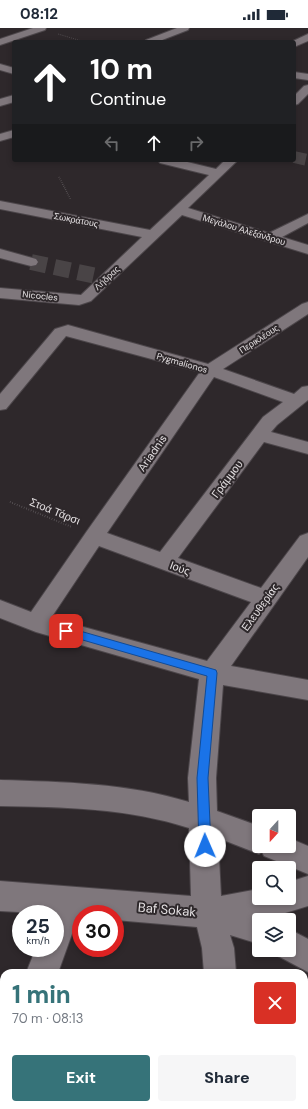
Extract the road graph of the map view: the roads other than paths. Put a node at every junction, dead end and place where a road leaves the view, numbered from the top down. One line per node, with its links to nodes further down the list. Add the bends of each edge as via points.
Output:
1 (42, 28): 6 (street)
2 (185, 28): 9 (street)
3 (302, 28): 4 (street)
4 (308, 29)
5 (6, 30): 6 (street)
6 (19, 36): 8 (street); 10 (street)
7 (308, 37): 11 (street)
8 (26, 40)
9 (154, 40)
10 (0, 42)
11 (296, 43)
12 (0, 68): 13 (street)
13 (12, 71)
14 (296, 76): 15 (street)
15 (308, 77)
16 (308, 88): 19 (street)
17 (12, 99): 18 (street)
18 (1, 102): 20 (street)
19 (296, 104)
20 (12, 105)
21 (12, 134): 22 (street)
22 (0, 138)
23 (172, 162): 25 (street)
24 (230, 162): 25 (street, Λήδρας)
25 (218, 174): 27 (street, Λήδρας)
26 (0, 205): 29 (street, Σωκράτους)
27 (180, 210): 29 (street, Λήδρας); 30 (street, Μεγάλου Αλεξάνδρου)
28 (308, 218): 30 (street)
29 (153, 235): 35 (street, Λήδρας, via 105,277 86,298)
30 (270, 238): 31 (street, Μεγάλου Αλεξάνδρου)
31 (308, 250)
32 (0, 254): 33 (street)
33 (31, 262)
34 (0, 293): 35 (street, Nicocles)
35 (79, 300): 37 (street)
36 (308, 307): 38 (street, Περικλέους)
37 (68, 330): 38 (street, Pygmalionos); 40 (street, via 60,332)
38 (210, 370): 39 (street, Pygmalionos); 43 (street, Ariadnis)
39 (301, 395): 41 (street, Γράμμου, via 270,421)
40 (0, 405)
41 (261, 434): 42 (street); 45 (street, Γράμμου)
42 (308, 448)
43 (94, 536): 45 (street, Ιούς); 48 (street, Ariadnis)
44 (308, 541): 46 (street, Ελευθερίας)
45 (164, 562): 46 (street, Ιούς)
46 (266, 599): 49 (street, Ελευθερίας)
47 (0, 609): 48 (street)
48 (36, 623): 49 (street)
49 (212, 673): 50 (street); 52 (street, via 202,778)
50 (308, 690)
51 (0, 793): 52 (street, via 103,797)
52 (204, 819): 53 (street); 61 (street)
53 (252, 837)
54 (291, 853): 55 (street)
55 (308, 860)
56 (308, 891): 57 (street)
57 (296, 895)
58 (0, 896): 59 (street, Baf Sokak)
59 (69, 901): 61 (street, Baf Sokak); 62 (street)
60 (255, 905): 61 (street, Baf Sokak)
61 (208, 913): 63 (street); 68 (street, via 218,948)
62 (64, 915)
63 (252, 927)
64 (296, 949): 65 (street)
65 (308, 956)
66 (48, 957): 67 (street)
67 (44, 969)
68 (220, 969)

